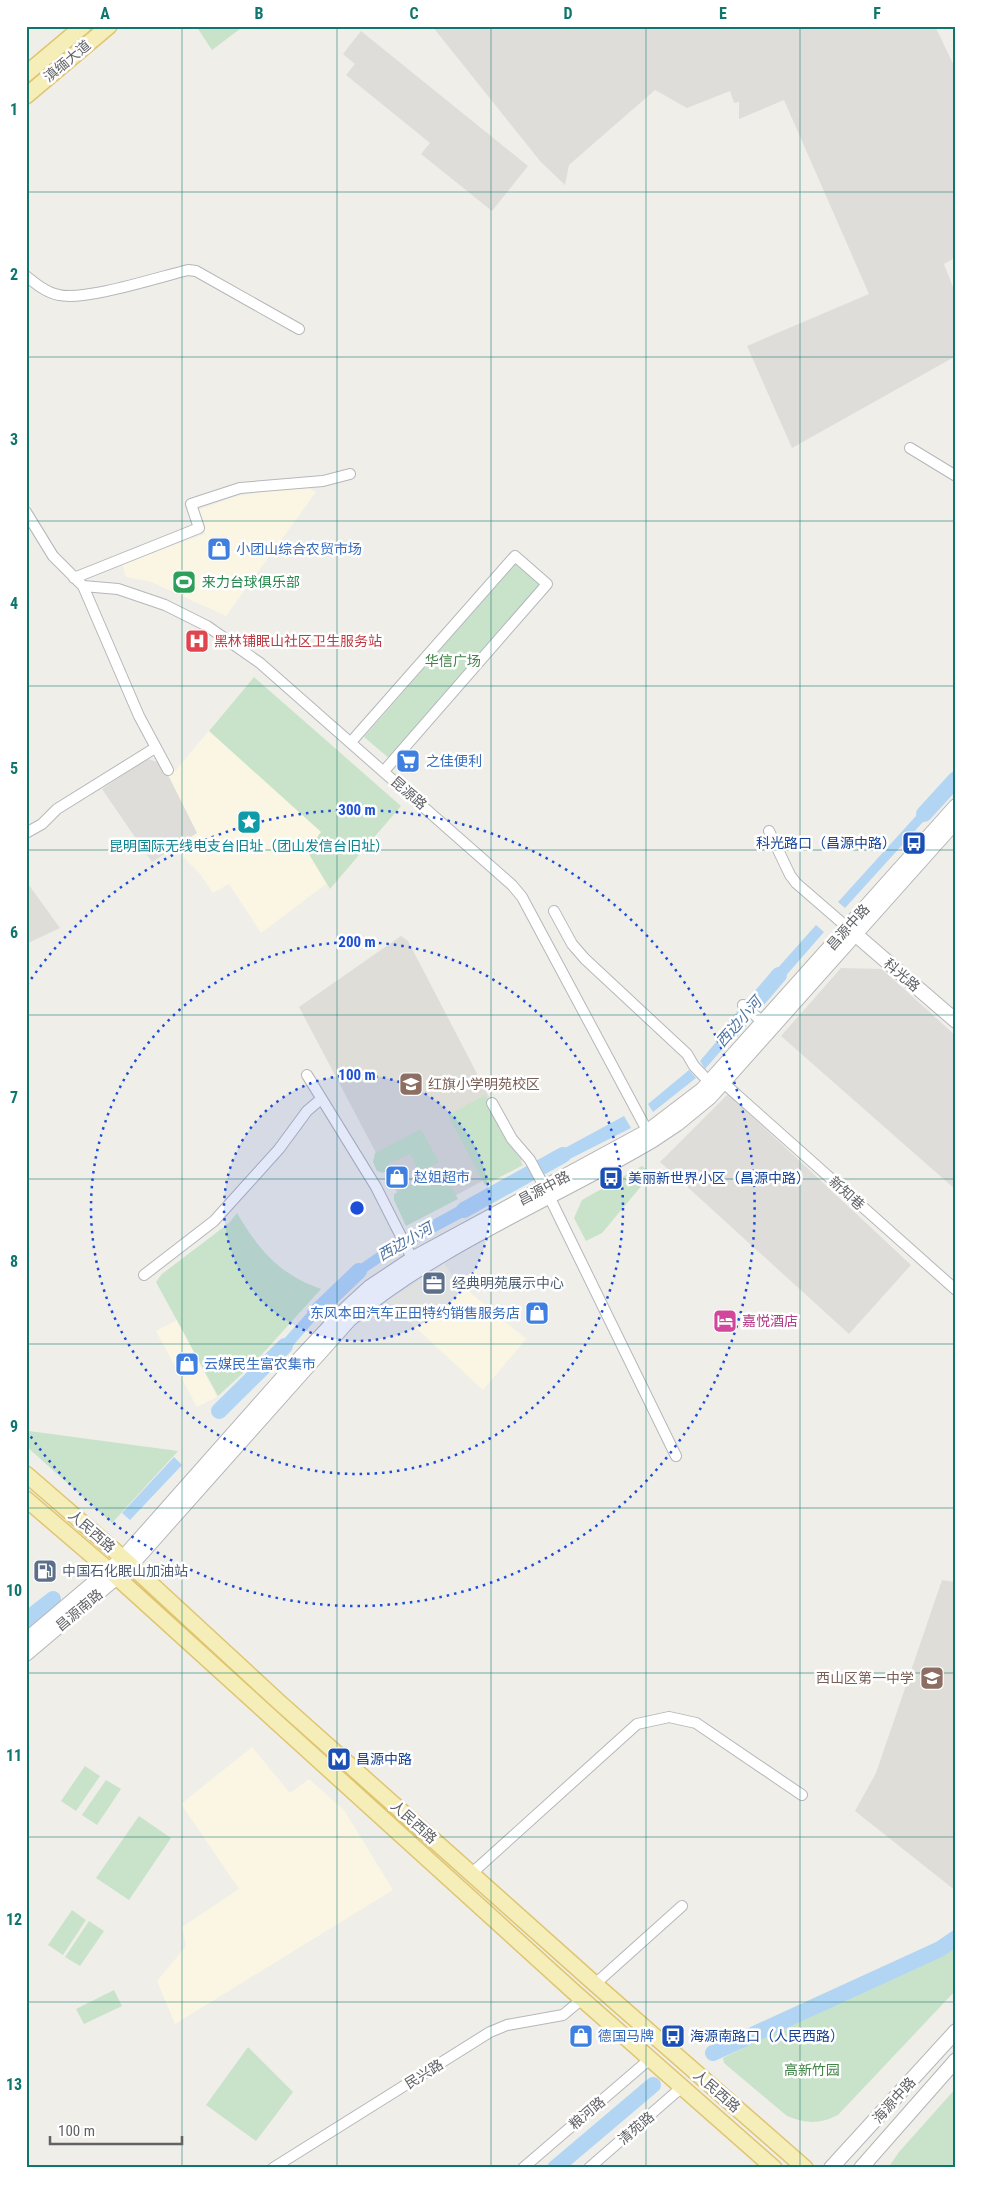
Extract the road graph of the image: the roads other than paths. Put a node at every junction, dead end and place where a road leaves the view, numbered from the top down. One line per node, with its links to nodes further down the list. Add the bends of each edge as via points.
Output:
1 (83, 26): 3 (main road, 滇缅大道)
2 (108, 26): 4 (main road, 滇缅大道)
3 (26, 74)
4 (26, 96)
5 (26, 276): 6 (street, via 50,293 68,296 188,270 196,271)
6 (299, 329)
7 (910, 448): 9 (street)
8 (350, 474): 11 (street, via 323,481 240,488 191,504 199,528)
9 (956, 476)
10 (26, 512): 11 (street, via 53,556)
11 (74, 578): 12 (street)
12 (83, 586): 13 (street, 昆源路, via 118,590 158,602 207,626 260,663); 14 (street)
13 (351, 742): 16 (street, 昆源路); 16 (street, via 515,556 547,584)
14 (155, 748): 15 (street); 20 (street, via 57,809 42,824)
15 (168, 770)
16 (384, 771): 30 (street, 昆源路, via 512,885 522,898)
17 (956, 806): 22 (main road, 昌源中路)
18 (956, 821): 22 (main road, 昌源中路)
19 (769, 832): 22 (street, via 790,875)
20 (26, 833)
21 (554, 911): 27 (street, 新知巷, via 577,950 687,1054 694,1066)
22 (852, 931): 24 (main road, 昌源中路); 25 (main road, 科光路); 27 (main road, 昌源中路)
23 (743, 1004): 24 (street)
24 (761, 1021): 27 (main road, 昌源中路)
25 (956, 1021)
26 (307, 1076): 28 (street)
27 (716, 1082): 30 (main road, 昌源中路, via 677,1124); 34 (street, 新知巷)
28 (320, 1100): 32 (street, via 376,1187); 33 (street, via 307,1111 279,1148 214,1221)
29 (492, 1103): 31 (street)
30 (648, 1132): 31 (main road, 昌源中路)
31 (545, 1188): 32 (main road, 昌源中路); 35 (street)
32 (413, 1261): 38 (main road, 昌源中路, via 370,1287 346,1309 216,1452)
33 (144, 1276)
34 (956, 1290)
35 (676, 1456)
36 (26, 1474): 38 (main road, 人民西路)
37 (26, 1499): 39 (main road, 人民西路)
38 (127, 1562): 39 (main road, 昌源南路); 43 (main road, 人民西路)
39 (114, 1575): 40 (main road, 昌源南路); 41 (main road, 昌源南路); 46 (main road, 人民西路)
40 (26, 1640)
41 (26, 1654)
42 (802, 1794): 43 (street, via 696,1723 669,1718 637,1724)
43 (472, 1873): 45 (main road, 人民西路)
44 (682, 1906): 45 (street)
45 (595, 1984): 55 (main road, 人民西路)
46 (582, 1999): 48 (main road, 人民西路); 51 (street, 民兴路, via 563,2014 507,2025 490,2032)
47 (956, 2031): 56 (main road, 海源中路)
48 (651, 2058): 50 (main road, 人民西路); 52 (street, 粮河路)
49 (956, 2060): 57 (main road, 海源中路)
50 (682, 2087): 53 (street, 清苑路); 54 (main road, 人民西路)
51 (273, 2168)
52 (523, 2168)
53 (589, 2168)
54 (774, 2168)
55 (805, 2168)
56 (831, 2168)
57 (861, 2168)

